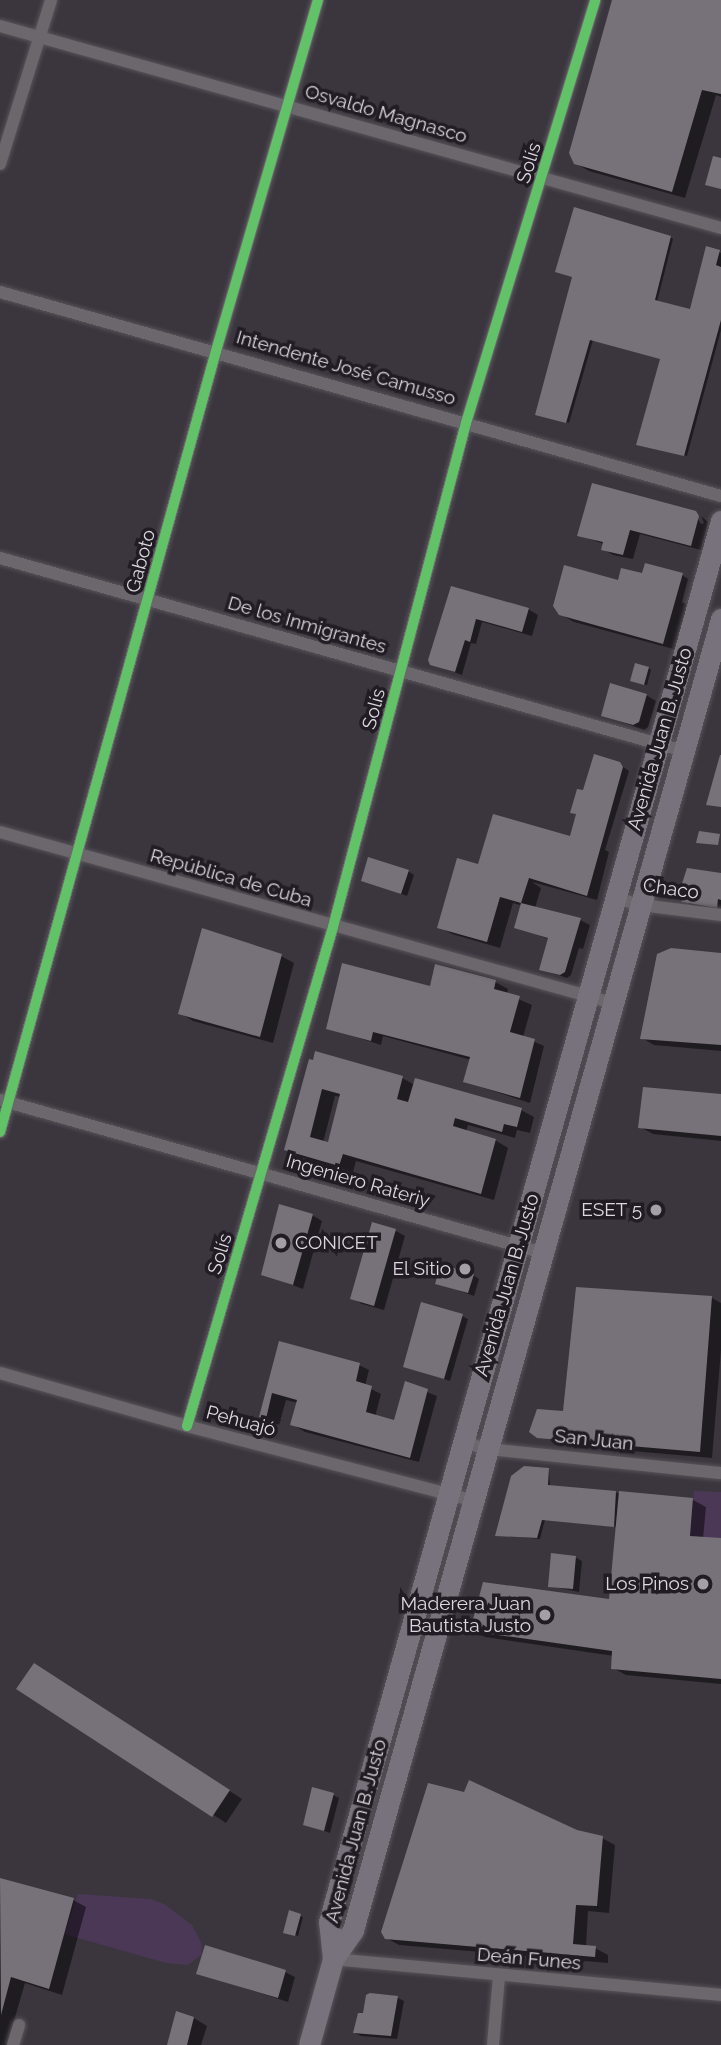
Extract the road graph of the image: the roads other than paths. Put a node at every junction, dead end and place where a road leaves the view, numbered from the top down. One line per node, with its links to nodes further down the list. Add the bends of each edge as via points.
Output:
1 (51, 0): 5 (street)
2 (318, 0): 6 (street, Gaboto)
3 (595, 0): 8 (street, Solís)
4 (0, 26): 5 (street, Osvaldo Magnasco)
5 (40, 37): 6 (street, Osvaldo Magnasco); 7 (street)
6 (288, 107): 8 (street, Osvaldo Magnasco); 11 (street, Gaboto)
7 (0, 164)
8 (542, 178): 9 (street, Osvaldo Magnasco); 12 (street, Solís)
9 (721, 228)
10 (0, 292): 11 (street, Intendente José Camusso)
11 (216, 351): 12 (street, Intendente José Camusso); 16 (street, Gaboto)
12 (466, 423): 13 (street, Intendente José Camusso); 18 (street, Solís)
13 (721, 496)
14 (721, 521): 19 (main road, Avenida Juan B. Justo)
15 (0, 558): 16 (street, De los Inmigrantes)
16 (148, 600): 18 (street, De los Inmigrantes); 22 (street, Gaboto)
17 (721, 619): 20 (main road, Avenida Juan B. Justo)
18 (402, 672): 19 (street, De los Inmigrantes); 26 (street, Solís)
19 (659, 744): 20 (street, De los Inmigrantes); 23 (main road, Avenida Juan B. Justo)
20 (684, 751): 24 (main road, Avenida Juan B. Justo)
21 (0, 832): 22 (street, República de Cuba)
22 (77, 854): 26 (street, República de Cuba); 29 (street, Gaboto)
23 (615, 898): 24 (street, Chaco); 27 (main road, Avenida Juan B. Justo)
24 (641, 905): 25 (street, Chaco); 28 (main road, Avenida Juan B. Justo)
25 (721, 915)
26 (333, 927): 27 (street, República de Cuba); 31 (street, Solís)
27 (588, 996): 28 (street, República de Cuba); 32 (main road, Avenida Juan B. Justo)
28 (613, 1003): 33 (main road, Avenida Juan B. Justo)
29 (4, 1102): 30 (street, Gaboto); 31 (street, Ingeniero Rateriy)
30 (0, 1132)
31 (262, 1174): 32 (street, Ingeniero Rateriy); 35 (street, Solís)
32 (518, 1247): 33 (street, Ingeniero Rateriy); 36 (main road, Avenida Juan B. Justo)
33 (543, 1254): 37 (main road, Avenida Juan B. Justo)
34 (0, 1373): 35 (street, Pehuajó)
35 (187, 1426): 39 (street, Pehuajó)
36 (463, 1443): 37 (street, San Juan); 39 (main road, Avenida Juan B. Justo)
37 (488, 1449): 38 (street, San Juan); 40 (main road, Avenida Juan B. Justo)
38 (721, 1473)
39 (448, 1495): 40 (street, Pehuajó); 41 (main road, Avenida Juan B. Justo, via 329,1922)
40 (474, 1502): 41 (main road, Avenida Juan B. Justo, via 353,1930)
41 (333, 1959): 42 (street, Deán Funes); 46 (main road)
42 (499, 1977): 43 (street, Deán Funes); 47 (street)
43 (721, 1995)
44 (19, 2025): 45 (street)
45 (13, 2045)
46 (309, 2045)
47 (493, 2045)

